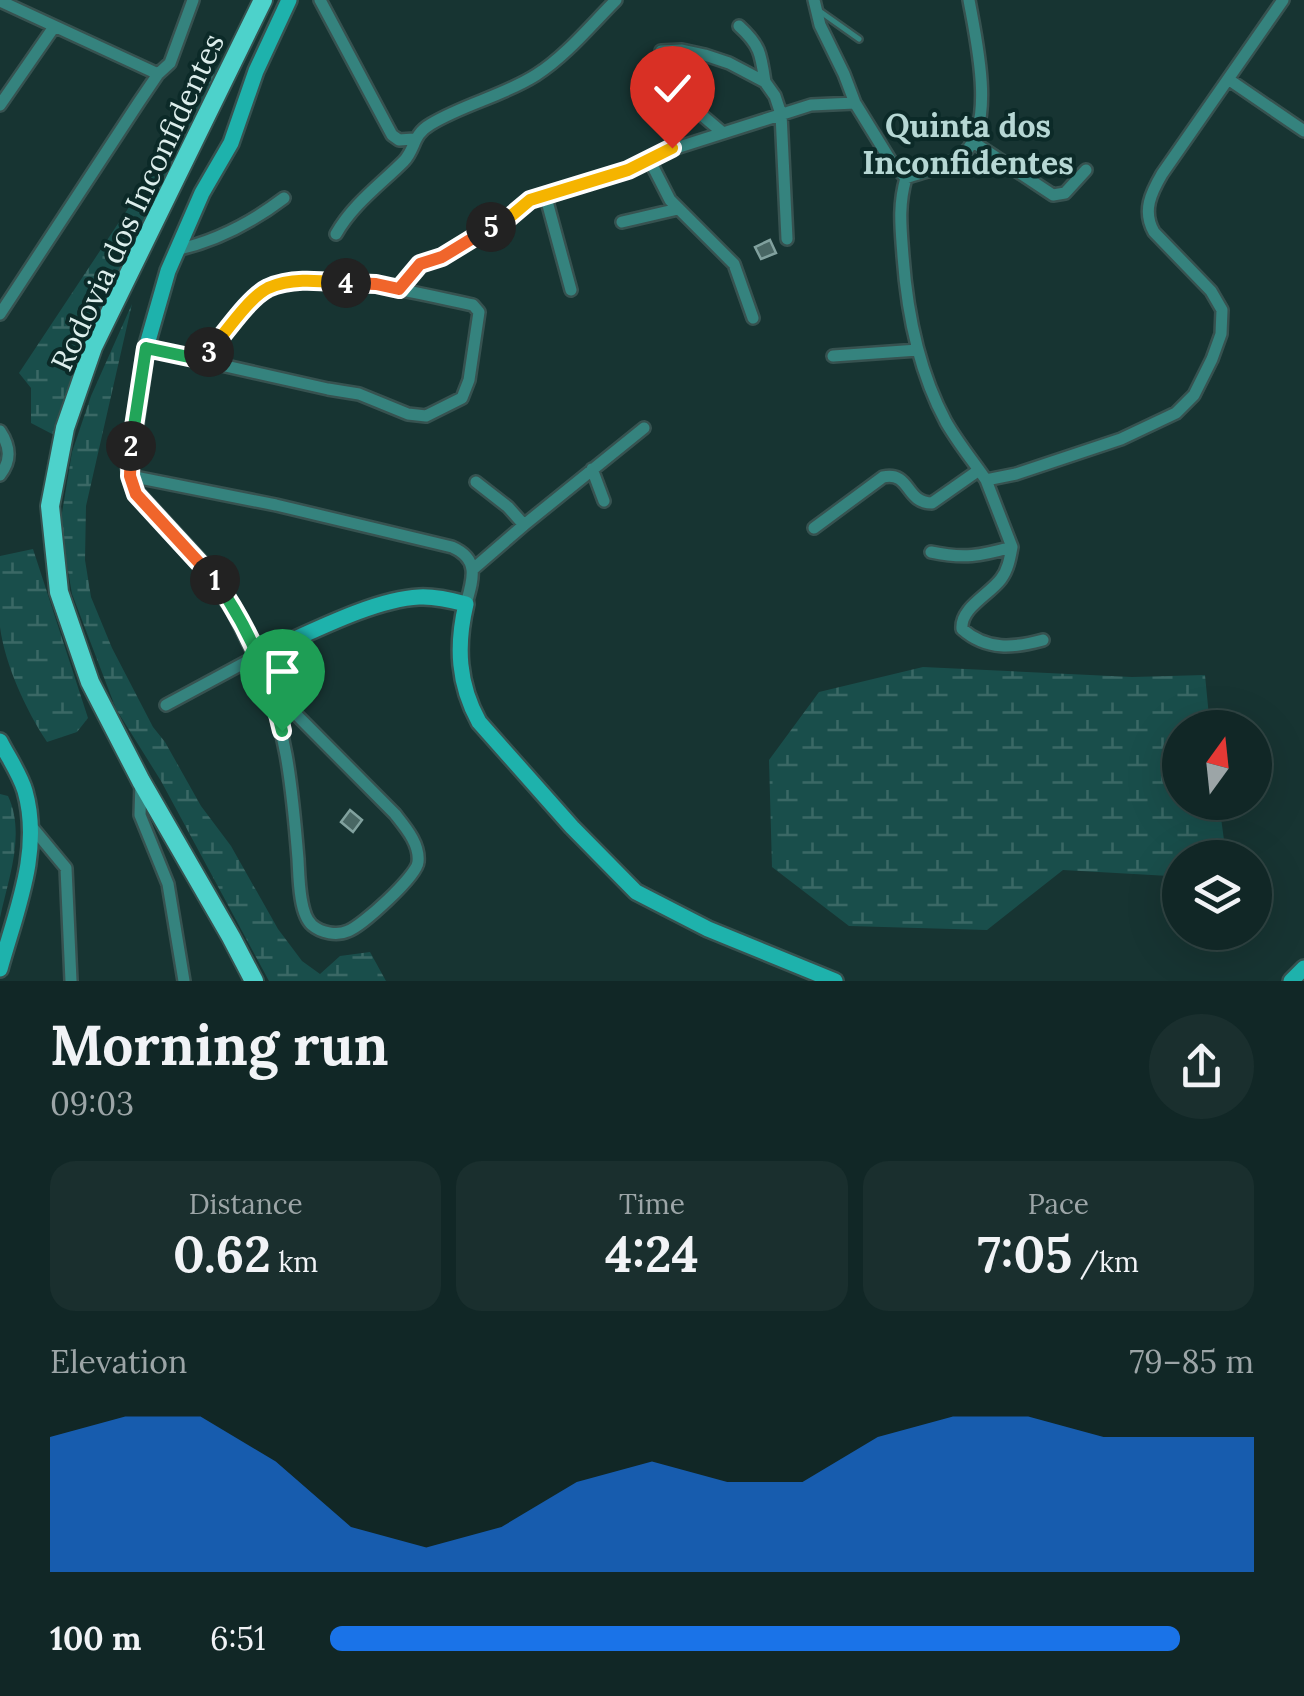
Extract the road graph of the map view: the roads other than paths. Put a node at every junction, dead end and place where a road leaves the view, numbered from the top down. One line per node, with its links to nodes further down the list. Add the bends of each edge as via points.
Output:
1 (192, 0): 14 (street, via 170,63)
2 (263, 0): 63 (main road, Rodovia dos Inconfidentes, via 93,347 64,428 50,506 60,592 90,682)
3 (289, 0): 34 (street, via 231,143)
4 (320, 0): 23 (street, via 392,135)
5 (616, 0): 23 (street, via 539,73 426,126)
6 (969, 0): 24 (street, via 982,101)
7 (1283, 0): 15 (street)
8 (0, 1): 11 (street)
9 (815, 4): 12 (lane); 18 (street)
10 (740, 26): 16 (street, via 759,48)
11 (54, 27): 14 (street); 19 (street)
12 (859, 39)
13 (661, 50): 16 (street, via 705,55)
14 (158, 74): 37 (street)
15 (1228, 79): 22 (street); 47 (street, via 1162,174 1148,208 1154,232 1222,310 1221,334 1201,383 1186,405 1121,439 1016,474)
16 (765, 82): 20 (street)
17 (684, 100): 21 (street)
18 (854, 104): 20 (street); 27 (street)
19 (0, 105)
20 (781, 114): 21 (street); 33 (street)
21 (723, 132): 25 (street)
22 (1304, 132)
23 (414, 139): 32 (street, via 410,154)
24 (973, 142): 26 (street, via 1053,195 1069,190); 27 (street, via 956,159)
25 (649, 160): 28 (street); 30 (street)
26 (1086, 170)
27 (906, 178): 40 (street, via 899,221)
28 (545, 194): 35 (street, via 420,264); 36 (street)
29 (284, 198): 34 (street, via 227,234)
30 (678, 208): 31 (street); 38 (street, via 734,264)
31 (622, 222)
32 (336, 234)
33 (787, 239)
34 (176, 250): 39 (street)
35 (399, 289): 42 (street, via 316,281 266,289); 42 (street, via 473,304 480,312 462,398 426,416 359,394)
36 (571, 290)
37 (0, 314)
38 (753, 318)
39 (146, 348): 42 (street); 48 (street)
40 (918, 350): 41 (street); 47 (street, via 946,422)
41 (833, 356)
42 (203, 360)
43 (644, 428): 45 (street)
44 (0, 431): 46 (street, via 8,448)
45 (592, 469): 50 (street); 51 (street)
46 (2, 473)
47 (982, 475): 52 (street, via 926,504 900,478 882,478); 53 (street)
48 (130, 476): 55 (street, via 428,540 459,550); 58 (street, via 140,500 220,588)
49 (476, 482): 51 (street)
50 (604, 500)
51 (524, 525): 55 (street)
52 (814, 528)
53 (1012, 547): 54 (street, via 961,558); 57 (street, via 1006,572 964,614 962,630 1004,647)
54 (931, 552)
55 (470, 563): 56 (street)
56 (466, 604): 58 (street, via 421,597 378,604); 70 (street, via 460,660 479,722 627,885 680,916)
57 (1043, 640)
58 (257, 656): 59 (street); 60 (street)
59 (271, 689): 59 (street, via 396,814 414,841 418,863 411,878 351,930 314,927 304,910 287,755)
60 (166, 704)
61 (0, 741): 62 (street)
62 (8, 774): 64 (street, via 24,788)
63 (141, 781): 68 (street, via 140,815 168,884); 69 (main road, Rodovia dos Inconfidentes)
64 (32, 826): 65 (street, via 30,862); 67 (street, via 66,868)
65 (0, 968)
66 (1304, 968): 71 (street)
67 (71, 981)
68 (184, 981)
69 (254, 981)
70 (835, 981)
71 (1290, 981)

